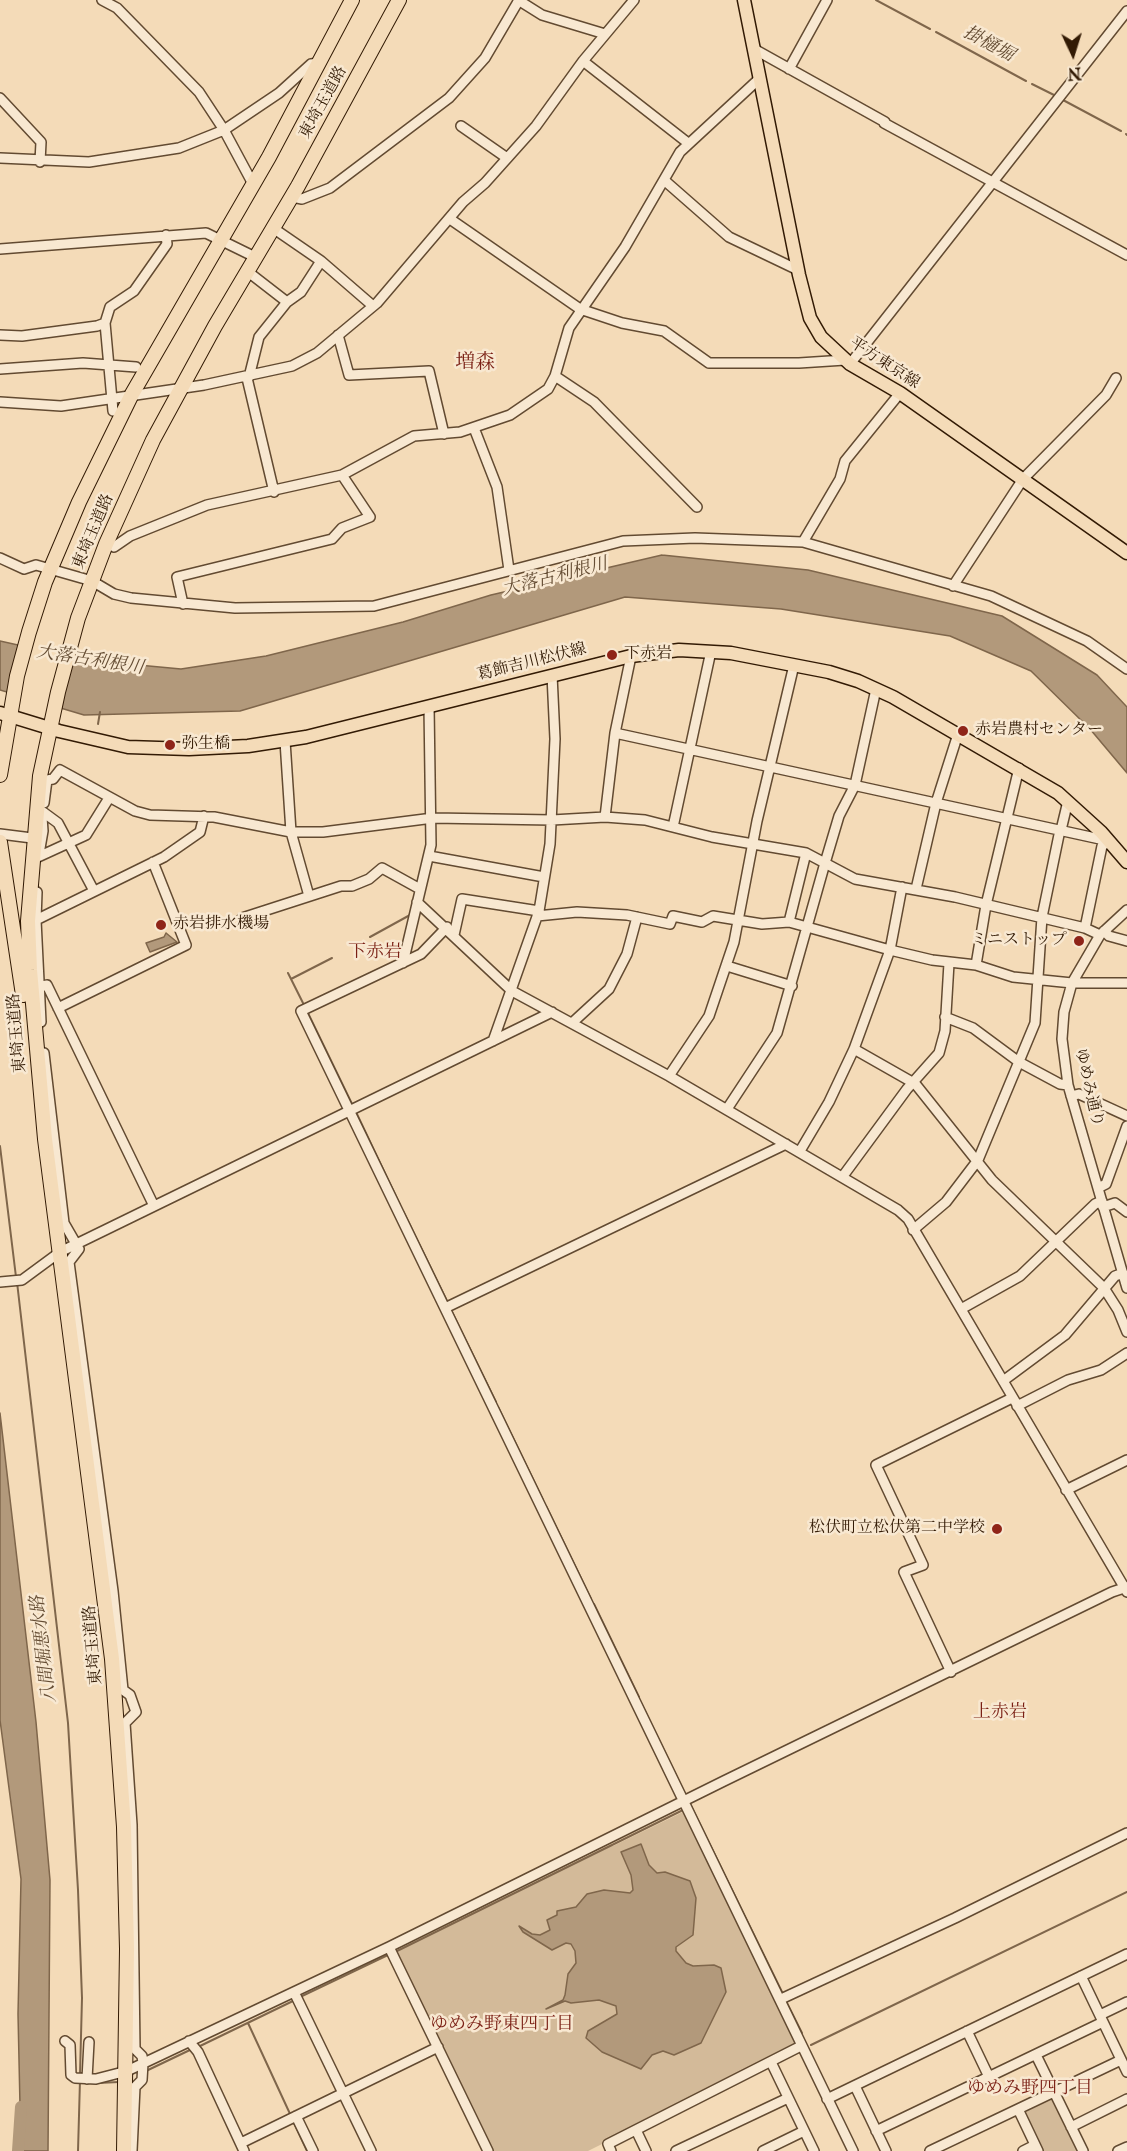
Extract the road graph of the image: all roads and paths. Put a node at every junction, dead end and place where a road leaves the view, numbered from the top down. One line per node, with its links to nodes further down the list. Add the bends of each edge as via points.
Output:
1 (102, 0): 17 (street, via 117,8 182,72)
2 (352, 0): 12 (highway, 東埼玉道路)
3 (399, 0): 25 (highway, 東埼玉道路)
4 (519, 0): 9 (street, via 542,15); 25 (street, via 485,58 449,98 330,188 302,199)
5 (634, 0): 9 (street)
6 (744, 0): 10 (main road, 平方東京線)
7 (826, 0): 13 (street)
8 (1127, 11): 23 (street)
9 (605, 34): 11 (street)
10 (754, 49): 13 (street); 14 (main road, 平方東京線)
11 (583, 61): 18 (street); 20 (street, via 536,126)
12 (319, 63): 17 (street, via 311,64 279,93); 24 (highway, 東埼玉道路)
13 (789, 69): 23 (street)
14 (760, 78): 18 (street); 34 (main road, 平方東京線)
15 (0, 98): 21 (street, via 41,142)
16 (461, 126): 20 (street)
17 (224, 130): 21 (street, via 179,148 134,157); 24 (street)
18 (688, 143): 22 (street)
19 (0, 158): 21 (street)
20 (507, 158): 26 (street)
21 (40, 162)
22 (664, 180): 34 (street, via 729,237); 38 (street, via 625,247)
23 (991, 181): 31 (street); 42 (street)
24 (253, 184): 29 (highway, 東埼玉道路)
25 (292, 197): 27 (highway, 東埼玉道路)
26 (450, 219): 37 (street); 38 (street)
27 (273, 228): 32 (highway, 東埼玉道路); 33 (street)
28 (166, 235): 29 (street, via 206,233); 30 (street); 39 (street, via 167,244 134,291 110,307)
29 (220, 238): 32 (street); 51 (highway, 東埼玉道路)
30 (0, 249)
31 (1127, 255)
32 (255, 257): 35 (highway, 東埼玉道路)
33 (321, 261): 36 (street, via 301,292); 37 (street)
34 (798, 270): 42 (main road, 平方東京線, via 810,318 821,337)
35 (247, 271): 36 (street); 49 (highway, 東埼玉道路)
36 (287, 302): 47 (street, via 259,337)
37 (373, 306): 41 (street)
38 (580, 309): 42 (street, via 664,331 709,363); 46 (street, via 569,328)
39 (105, 323): 40 (street, via 22,336); 43 (street)
40 (0, 335)
41 (338, 335): 47 (street, via 317,353 292,366); 56 (street, via 349,375 429,371)
42 (848, 362): 50 (main road, 平方東京線)
43 (110, 367): 44 (street); 45 (street, via 83,363); 52 (street)
44 (136, 367)
45 (0, 369)
46 (555, 376): 55 (street, via 548,389 510,415); 60 (street, via 594,402)
47 (248, 378): 49 (street); 59 (street)
48 (1116, 378): 58 (street, via 1106,395)
49 (181, 388): 51 (street); 67 (highway, 東埼玉道路, via 153,440)
50 (900, 393): 58 (main road, 平方東京線); 61 (street, via 845,461 840,479)
51 (132, 394): 52 (street); 66 (highway, 東埼玉道路)
52 (112, 397): 53 (street, via 61,406); 54 (street)
53 (0, 402)
54 (113, 411)
55 (474, 428): 56 (street); 65 (street, via 496,487)
56 (444, 434): 57 (street, via 414,436)
57 (342, 475): 59 (street); 69 (street, via 370,517 342,528 332,539 177,577)
58 (1023, 479): 63 (main road, 平方東京線); 68 (street)
59 (274, 492): 62 (street, via 207,505 131,535)
60 (697, 507)
61 (803, 542): 65 (street, via 695,538 623,541); 68 (street)
62 (114, 547)
63 (1125, 547)
64 (1, 557): 66 (street, via 24,568 36,565)
65 (509, 570): 69 (street, via 374,606 235,608)
66 (47, 576): 67 (street); 77 (highway, 東埼玉道路)
67 (92, 581): 69 (street, via 114,594); 78 (highway, 東埼玉道路, via 66,658)
68 (953, 586): 73 (street, via 991,596 1087,641)
69 (183, 604)
70 (711, 651): 71 (main road, 葛飾吉川松伏線, via 660,651); 72 (main road, 葛飾吉川松伏線); 82 (street)
71 (631, 656): 74 (main road, 葛飾吉川松伏線); 79 (street)
72 (794, 664): 75 (main road, 葛飾吉川松伏線); 83 (street)
73 (1127, 669)
74 (552, 675): 76 (main road, 葛飾吉川松伏線); 95 (street)
75 (876, 689): 80 (main road, 葛飾吉川松伏線); 86 (street)
76 (429, 706): 81 (main road, 葛飾吉川松伏線); 93 (street)
77 (7, 712): 78 (main road, 葛飾吉川松伏線); 85 (highway, 東埼玉道路)
78 (52, 723): 81 (main road, 葛飾吉川松伏線, via 106,742 150,749 223,748); 100 (highway, 東埼玉道路, via 40,776)
79 (615, 733): 82 (street); 92 (street)
80 (958, 734): 84 (main road, 葛飾吉川松伏線); 89 (street)
81 (285, 741): 98 (street)
82 (690, 750): 83 (street); 96 (street)
83 (772, 767): 86 (street); 104 (street)
84 (1019, 768): 88 (main road, 葛飾吉川松伏線); 94 (street)
85 (0, 775)
86 (855, 785): 89 (street); 109 (street, via 839,816)
87 (109, 798): 90 (street, via 60,770 47,780); 91 (street, via 150,815); 103 (street, via 86,835)
88 (1068, 801): 97 (street); 101 (main road, 葛飾吉川松伏線)
89 (936, 803): 94 (street); 114 (street)
90 (43, 812): 100 (street); 103 (street, via 58,823)
91 (204, 816): 98 (street); 108 (street, via 200,832)
92 (605, 817): 95 (street); 96 (street)
93 (433, 818): 95 (street); 98 (street, via 323,832); 106 (street)
94 (1007, 818): 97 (street); 118 (street)
95 (552, 820): 111 (street)
96 (673, 827): 104 (street)
97 (1060, 830): 101 (street); 122 (street)
98 (291, 832): 116 (street)
99 (0, 834): 100 (street)
100 (38, 839): 107 (street); 159 (highway, 東埼玉道路, via 28,921)
101 (1109, 841): 110 (main road, 葛飾吉川松伏線); 129 (street, via 1102,846)
102 (0, 842): 159 (highway, 東埼玉道路)
103 (69, 844): 107 (street); 115 (street)
104 (753, 845): 105 (street); 125 (street)
105 (806, 853): 109 (street); 126 (street)
106 (429, 856): 111 (street); 113 (street)
107 (38, 857): 124 (street)
108 (153, 862): 115 (street); 144 (street, via 186,945)
109 (825, 862): 112 (street, via 855,879); 127 (street)
110 (1127, 862)
111 (544, 877): 120 (street)
112 (902, 887): 114 (street); 133 (street)
113 (420, 889): 116 (street, via 382,868 352,886); 117 (street)
114 (916, 889): 118 (street)
115 (94, 891): 124 (street)
116 (309, 896): 123 (street)
117 (417, 902): 128 (street); 134 (street)
118 (986, 904): 122 (street); 136 (street)
119 (1127, 910): 130 (street, ゆめみ通り)
120 (538, 913): 121 (street); 131 (street, via 462,898); 143 (street)
121 (637, 916): 125 (street, via 670,924 673,916 702,922 713,916); 147 (street, via 627,954 609,989)
122 (1042, 917): 129 (street); 138 (street)
123 (242, 918)
124 (36, 920): 142 (street)
125 (738, 921): 126 (street); 137 (street)
126 (789, 922): 127 (street)
127 (808, 925): 133 (street); 141 (street)
128 (447, 927): 131 (street); 134 (street, via 421,954)
129 (1085, 928): 130 (street)
130 (1102, 933): 132 (street); 139 (street, ゆめみ通り)
131 (454, 935): 143 (street)
132 (1127, 941)
133 (890, 950): 135 (street); 149 (street)
134 (403, 963): 156 (street, via 302,1011)
135 (949, 963): 136 (street); 146 (street)
136 (976, 965): 138 (street)
137 (727, 966): 141 (street); 151 (street, via 709,1016)
138 (1037, 981): 139 (street); 150 (street, via 1035,1023)
139 (1072, 982): 140 (street); 153 (street, ゆめみ通り, via 1062,1039)
140 (1127, 983)
141 (792, 986): 155 (street, via 777,1033)
142 (38, 987): 144 (street, via 47,985); 170 (street, via 64,1223)
143 (512, 991): 145 (street); 148 (street)
144 (58, 1008): 166 (street)
145 (552, 1012): 147 (street); 148 (street)
146 (945, 1017): 150 (street, via 973,1028); 152 (street, via 939,1053)
147 (572, 1023): 151 (street)
148 (493, 1041): 156 (street)
149 (854, 1049): 152 (street); 161 (street)
150 (1019, 1062): 153 (street); 162 (street)
151 (669, 1076): 155 (street)
152 (913, 1082): 162 (street); 163 (street)
153 (1068, 1085): 154 (street, ゆめみ通り)
154 (1071, 1096): 157 (street, via 1079,1094); 164 (street, ゆめみ通り)
155 (727, 1109): 160 (street)
156 (350, 1112): 166 (street); 176 (street)
157 (1127, 1116)
158 (1127, 1126): 164 (street, via 1106,1184)
159 (45, 1139): 171 (highway, 東埼玉道路)
160 (786, 1144): 161 (street); 176 (street)
161 (800, 1151): 163 (street)
162 (978, 1160): 168 (street, via 946,1202); 169 (street, via 992,1180)
163 (843, 1176): 168 (street, via 898,1210)
164 (1098, 1188): 165 (street, ゆめみ通り)
165 (1103, 1204): 167 (street, via 1115,1203); 169 (street, via 1095,1204); 172 (street, ゆめみ通り)
166 (154, 1206): 170 (street)
167 (1127, 1212)
168 (913, 1230): 177 (street)
169 (1055, 1243): 174 (street); 177 (street, via 1020,1276)
170 (76, 1244): 171 (street); 204 (street, via 79,1252 69,1262 123,1690 136,1712 125,1723 132,1825 135,2049)
171 (60, 1252): 173 (street, via 22,1280); 205 (highway, 東埼玉道路, via 112,1659 124,1827)
172 (1122, 1273): 174 (street); 175 (street, ゆめみ通り)
173 (4, 1281)
174 (1104, 1287): 178 (street); 180 (street, via 1065,1335)
175 (1127, 1288)
176 (445, 1308): 186 (street)
177 (961, 1309): 180 (street)
178 (1127, 1332)
179 (1127, 1353): 181 (street, via 1101,1370)
180 (1003, 1381): 181 (street)
181 (1015, 1402): 183 (street); 185 (street, via 876,1465 923,1565 904,1572)
182 (1127, 1460): 183 (street)
183 (1066, 1490): 184 (street)
184 (1126, 1589): 185 (street, via 1112,1592)
185 (951, 1672): 186 (street)
186 (684, 1803): 188 (street); 192 (street)
187 (1127, 1833): 192 (street)
188 (389, 1947): 191 (street); 199 (street)
189 (1127, 1954): 190 (street)
190 (1081, 1976): 194 (street); 195 (street)
191 (294, 1992): 197 (street); 210 (street)
192 (783, 1998): 200 (street)
193 (1127, 2002): 194 (street)
194 (1102, 2019): 201 (street); 202 (street)
195 (967, 2031): 207 (street); 209 (street)
196 (65, 2041): 208 (street, via 70,2045 71,2075)
197 (189, 2041): 204 (street); 222 (street, via 198,2052)
198 (89, 2042): 208 (street)
199 (438, 2046): 210 (street); 229 (street)
200 (801, 2046): 203 (street); 213 (street)
201 (1036, 2055): 207 (street); 211 (street)
202 (1122, 2055): 206 (street); 211 (street)
203 (771, 2062): 212 (street); 218 (street)
204 (143, 2063): 205 (street); 226 (street, via 142,2080 135,2087)
205 (127, 2071): 208 (street); 225 (highway, 東埼玉道路)
206 (1127, 2072)
207 (989, 2077): 220 (street)
208 (87, 2079)
209 (855, 2086): 213 (street); 220 (street)
210 (343, 2092): 216 (street); 228 (street)
211 (1054, 2092): 215 (street); 217 (street)
212 (788, 2098): 219 (street); 232 (street)
213 (827, 2099): 224 (street)
214 (1127, 2099): 217 (street)
215 (1018, 2109): 223 (street); 236 (street)
216 (296, 2116): 222 (street); 227 (street)
217 (1071, 2127): 238 (street)
218 (636, 2130): 230 (street, via 608,2144); 231 (street)
219 (804, 2131): 233 (street); 234 (street)
220 (876, 2132): 235 (street)
221 (1127, 2146): 239 (street)
222 (242, 2147)
223 (1037, 2148): 237 (street)
224 (851, 2150)
225 (124, 2151)
226 (132, 2151)
227 (313, 2151)
228 (371, 2151)
229 (488, 2151)
230 (611, 2151)
231 (646, 2151)
232 (676, 2151)
233 (763, 2151)
234 (814, 2151)
235 (886, 2151)
236 (930, 2151)
237 (1023, 2151)
238 (1083, 2151)
239 (1118, 2151)

